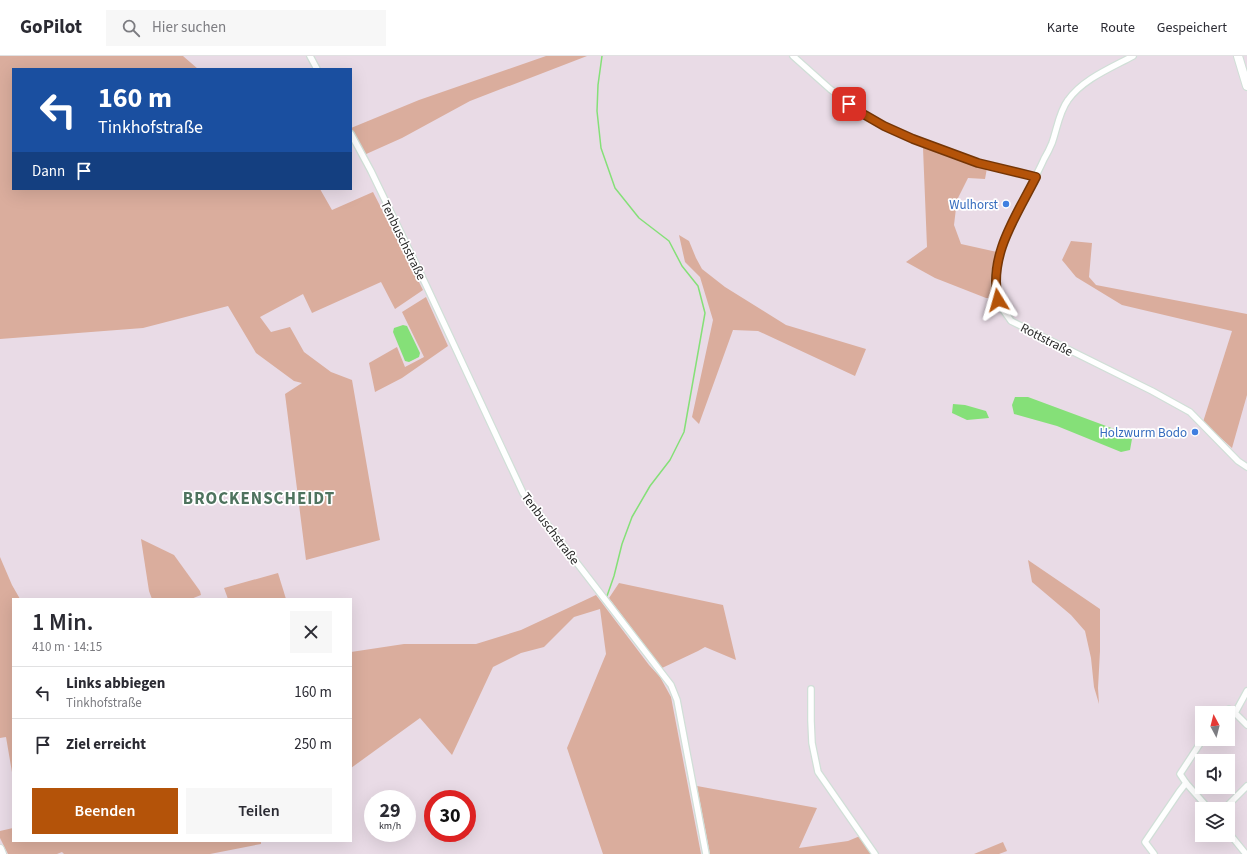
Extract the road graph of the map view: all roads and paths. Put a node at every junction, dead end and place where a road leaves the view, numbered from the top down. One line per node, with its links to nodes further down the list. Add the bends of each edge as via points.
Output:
1 (310, 56): 5 (street)
2 (793, 56): 8 (street, via 858,111 884,126 978,163)
3 (1133, 56): 8 (street, Rottstraße, via 1084,84 1068,100)
4 (1238, 56): 6 (main road)
5 (316, 68)
6 (1247, 86)
7 (352, 136): 22 (street, Tenbuschstraße, via 426,285 523,493 670,686 677,700)
8 (1036, 177): 9 (street, Rottstraße, via 1004,240 996,270 998,300 1011,321 1190,412)
9 (1247, 467)
10 (811, 689): 23 (street, via 812,743 818,772)
11 (1247, 691): 12 (street)
12 (1235, 713): 13 (street)
13 (1247, 725)
14 (1198, 746): 15 (street, via 1180,774)
15 (1186, 783): 17 (street); 24 (street, via 1145,842)
16 (1247, 786): 18 (street)
17 (1203, 802)
18 (1231, 802)
19 (1235, 841): 25 (street)
20 (0, 849): 21 (main road)
21 (2, 854)
22 (706, 854)
23 (874, 854)
24 (1154, 854)
25 (1246, 854)

